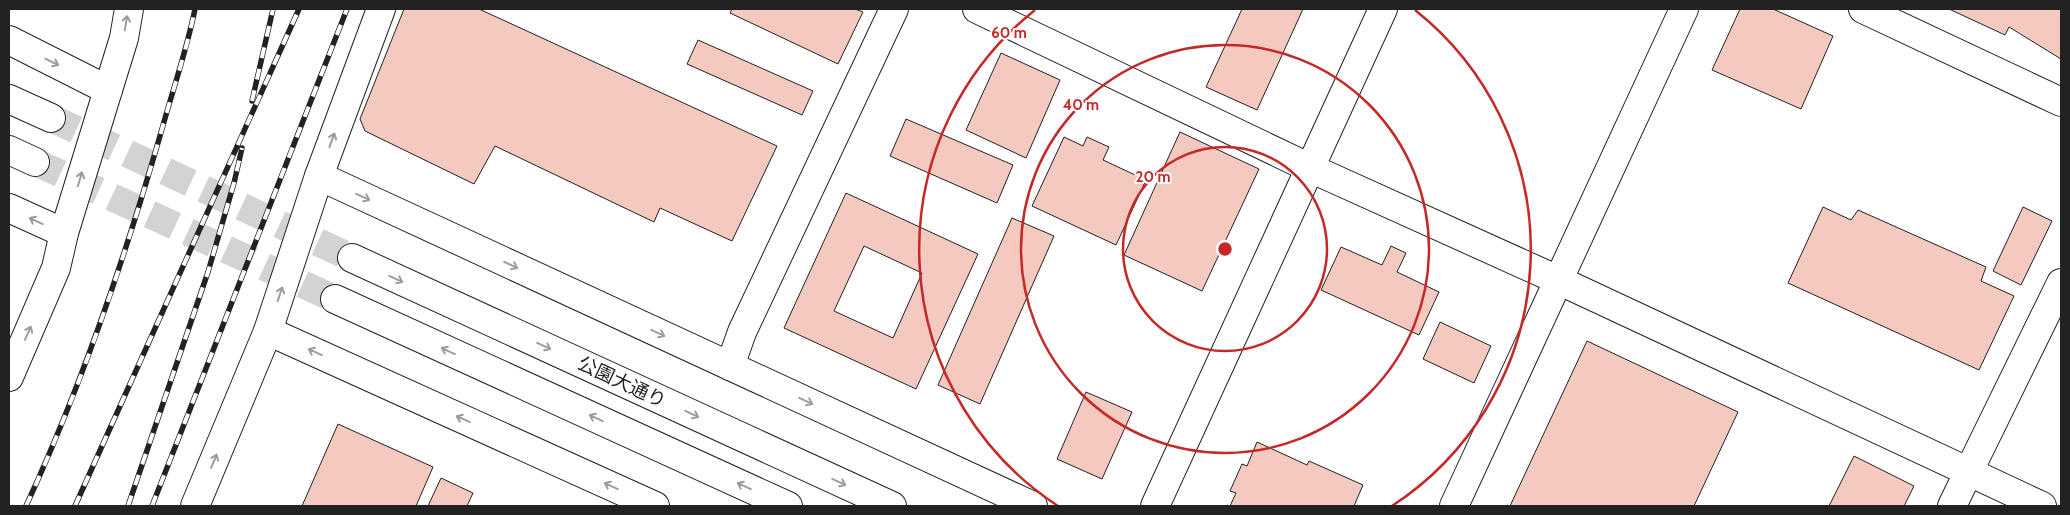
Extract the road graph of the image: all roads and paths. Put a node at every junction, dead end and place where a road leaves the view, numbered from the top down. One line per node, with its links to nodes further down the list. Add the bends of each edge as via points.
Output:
1 (129, 9): 9 (street, one-way to 1)
2 (381, 9): 16 (street, one-way to 2)
3 (894, 9): 24 (street, via 742,332)
4 (977, 9): 15 (street)
5 (1382, 9): 15 (street)
6 (1684, 9): 20 (street)
7 (1863, 9): 11 (street)
8 (9, 40): 9 (street, one-way to 9)
9 (108, 90): 18 (street, one-way to 9)
10 (9, 99): 12 (street)
11 (2061, 102)
12 (51, 118)
13 (9, 150): 14 (street)
14 (35, 162)
15 (1310, 168): 20 (street); 32 (street)
16 (319, 176): 23 (street, one-way to 16); 24 (street, one-way to 24)
17 (9, 208): 18 (street, one-way to 17)
18 (64, 233): 25 (street, one-way to 18, via 56,268)
19 (352, 258): 30 (street, 公園大通り, one-way to 30)
20 (1558, 280): 26 (street); 33 (street)
21 (2061, 283): 26 (street)
22 (335, 299): 29 (street, one-way to 22)
23 (268, 331): 27 (street, one-way to 23); 28 (street, one-way to 23)
24 (730, 366): 31 (street, one-way to 31)
25 (9, 377)
26 (1968, 473): 34 (street); 35 (street)
27 (195, 506)
28 (656, 506)
29 (788, 506)
30 (892, 506)
31 (1033, 506)
32 (1155, 506)
33 (1454, 506)
34 (1952, 506)
35 (2042, 506)

